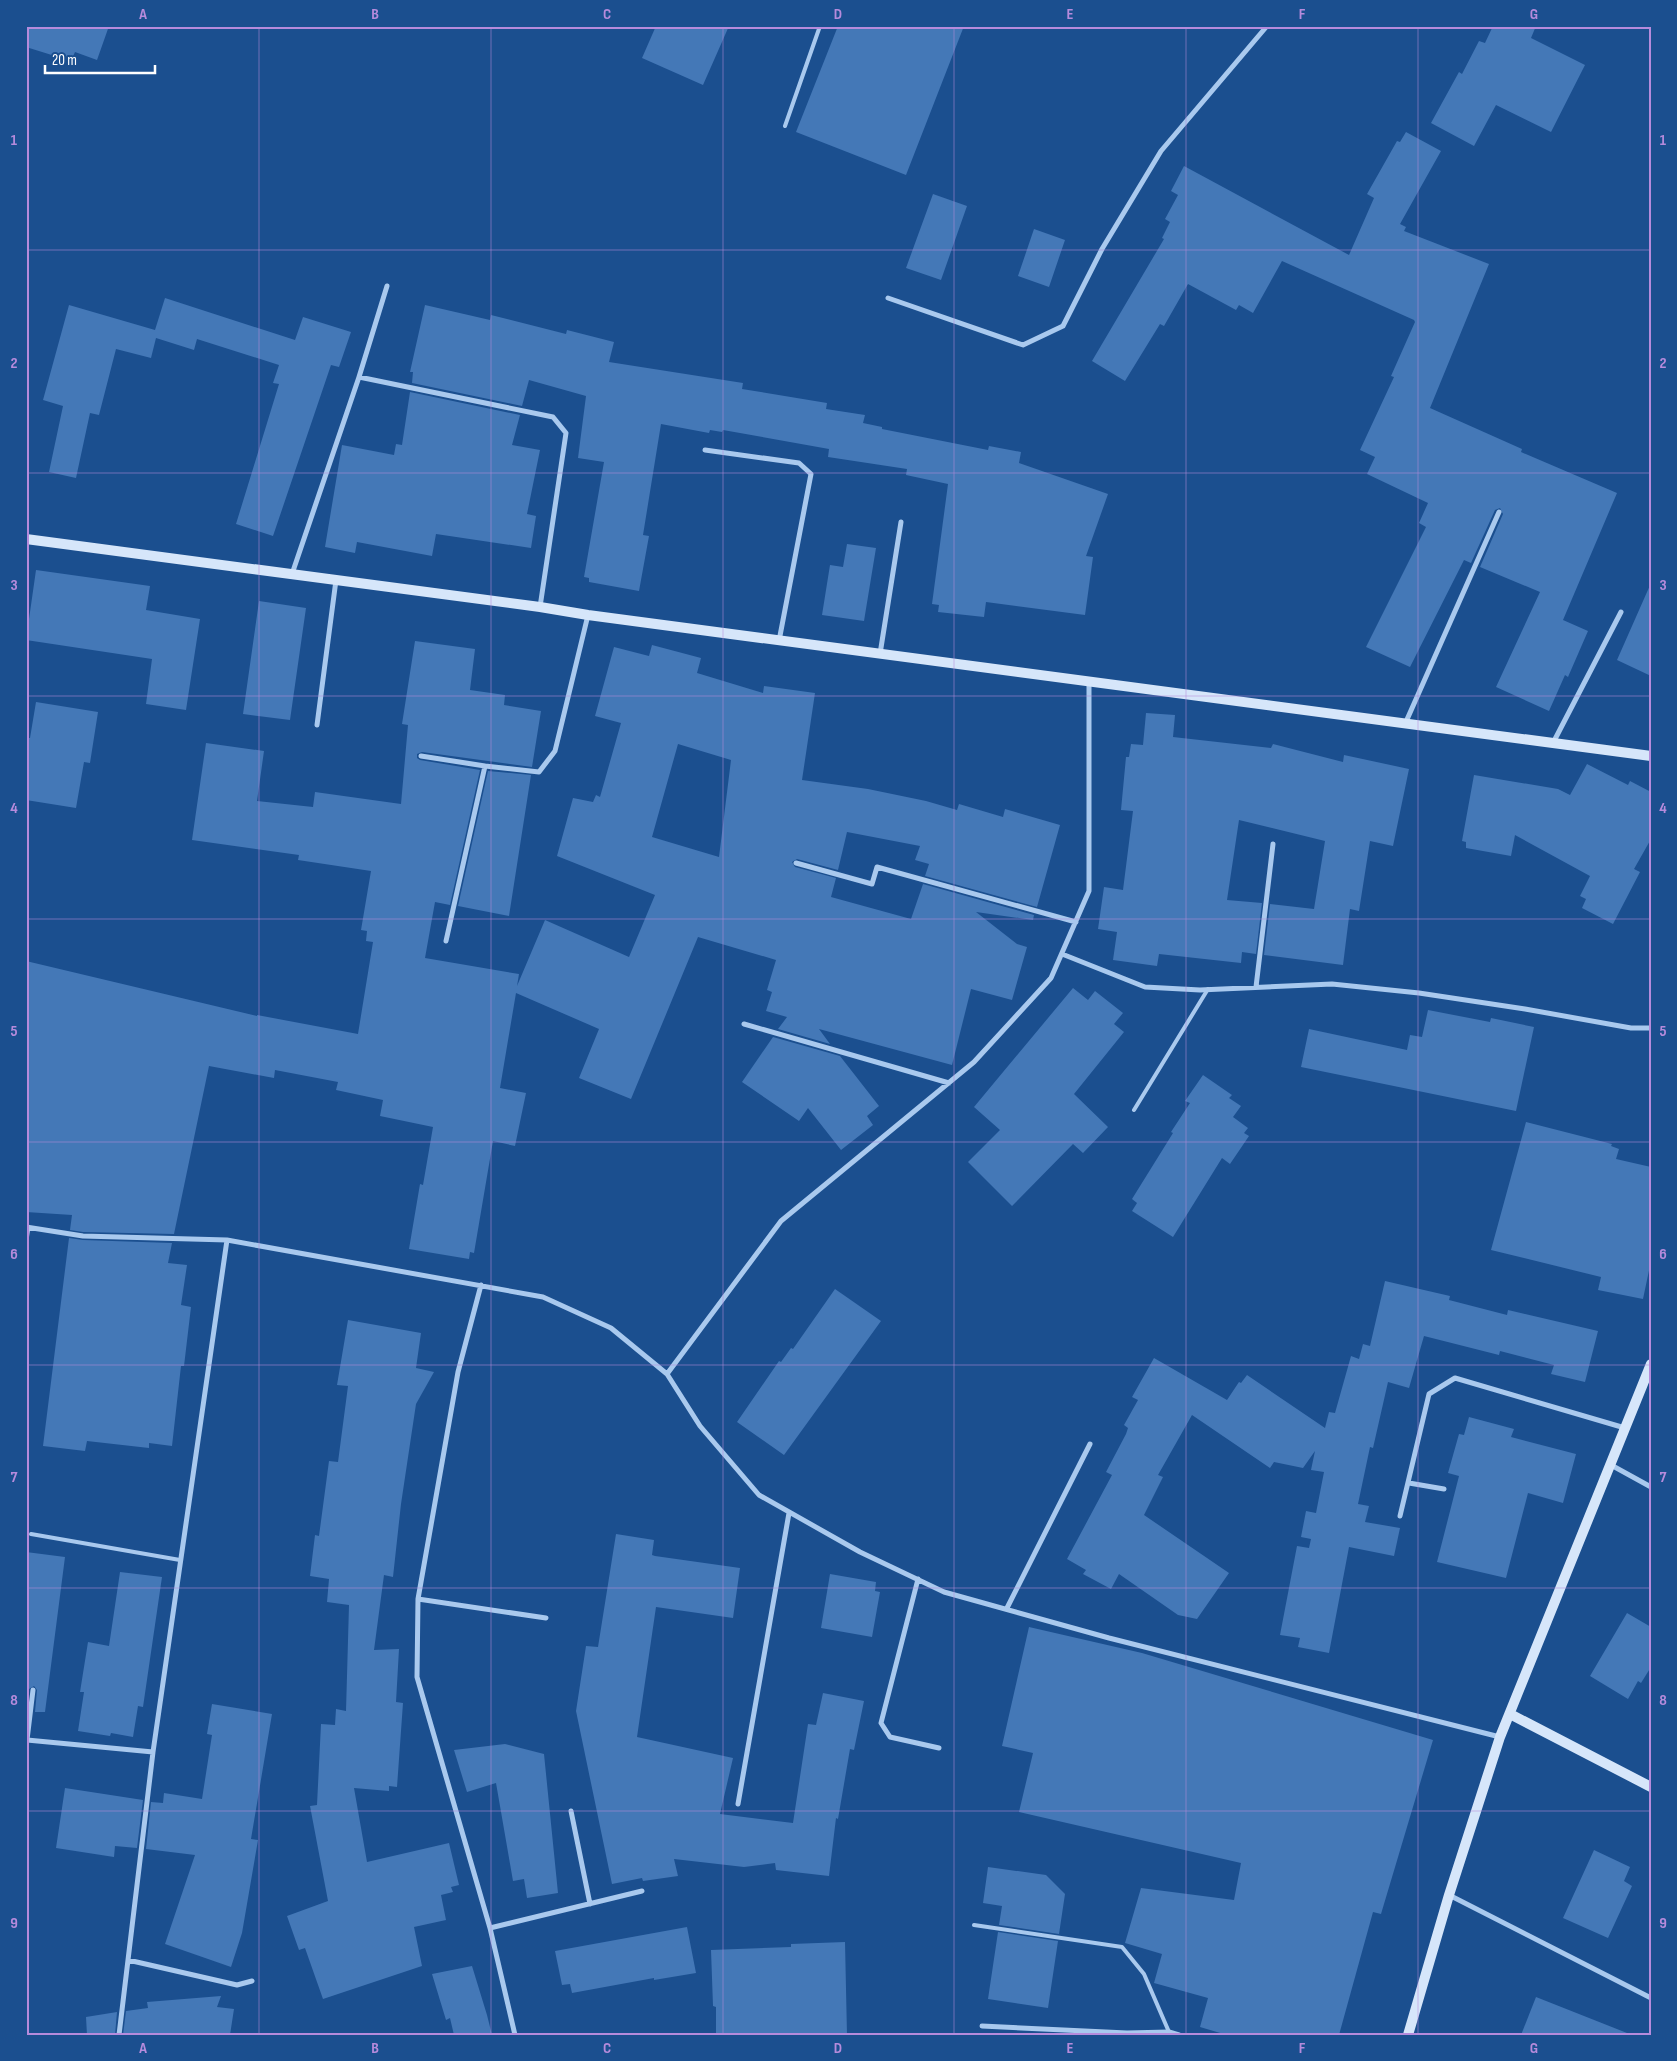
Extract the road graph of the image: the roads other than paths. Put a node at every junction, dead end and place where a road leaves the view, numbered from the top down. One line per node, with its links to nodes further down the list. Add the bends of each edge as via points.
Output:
1 (820, 26): 3 (lane)
2 (1267, 26): 5 (street, via 1162,151 1102,248 1063,326 1024,345)
3 (785, 126)
4 (388, 286): 6 (street)
5 (888, 298)
6 (359, 377): 11 (street); 13 (street, via 553,417 557,422 566,434)
7 (705, 450): 16 (street, via 799,463 811,474)
8 (1499, 512): 19 (street)
9 (902, 522): 17 (street)
10 (26, 539): 11 (street)
11 (292, 574): 12 (street)
12 (336, 579): 13 (street); 20 (street)
13 (540, 607): 15 (street)
14 (1621, 612): 21 (street)
15 (588, 615): 16 (street); 24 (street, via 555,751 539,772)
16 (779, 641): 17 (street)
17 (880, 655): 18 (street)
18 (1089, 683): 19 (street); 27 (street, via 1089,891)
19 (1405, 724): 21 (street)
20 (317, 725)
21 (1553, 743): 23 (street)
22 (421, 756): 24 (street)
23 (1651, 756)
24 (485, 766): 28 (street)
25 (1274, 844): 30 (street)
26 (796, 863): 27 (street, via 872,884 877,867)
27 (1076, 922): 29 (street)
28 (446, 941)
29 (1062, 954): 31 (street, via 1145,987); 34 (street, via 1051,978 974,1062)
30 (1256, 987): 31 (street); 33 (street, via 1332,984 1525,1009 1631,1028)
31 (1208, 989): 35 (lane)
32 (744, 1024): 34 (street)
33 (1651, 1028)
34 (949, 1083): 41 (street, via 781,1221)
35 (1134, 1110)
36 (27, 1227): 37 (street); 38 (street, via 83,1236)
37 (26, 1240)
38 (227, 1240): 39 (street); 51 (street)
39 (482, 1285): 41 (street, via 544,1297 611,1328); 53 (street, via 458,1372)
40 (1651, 1364): 42 (street)
41 (667, 1374): 48 (street, via 700,1426 759,1495)
42 (1625, 1428): 44 (street); 45 (street, via 1455,1378 1429,1394)
43 (1090, 1444): 54 (street)
44 (1611, 1465): 46 (street); 57 (street)
45 (1409, 1483): 47 (street); 49 (street)
46 (1651, 1487)
47 (1444, 1489)
48 (789, 1513): 52 (street); 63 (street)
49 (1400, 1516)
50 (31, 1534): 51 (lane)
51 (180, 1560): 61 (street)
52 (918, 1579): 54 (street, via 944,1592); 60 (street, via 882,1723 890,1737)
53 (418, 1598): 55 (street); 69 (street, via 417,1677)
54 (1007, 1608): 58 (street, via 1109,1638)
55 (546, 1618)
56 (33, 1690): 59 (street)
57 (1510, 1714): 58 (street); 62 (street)
58 (1500, 1738): 66 (street)
59 (26, 1741): 61 (street)
60 (939, 1748)
61 (153, 1752): 70 (street)
62 (1651, 1787)
63 (738, 1804)
64 (571, 1811): 67 (street)
65 (642, 1892): 67 (street)
66 (1449, 1895): 72 (street); 79 (street)
67 (590, 1904): 69 (street)
68 (974, 1925): 74 (lane, via 1122,1947 1144,1974)
69 (490, 1928): 77 (street)
70 (128, 1960): 71 (street, via 238,1985); 76 (street)
71 (252, 1981)
72 (1651, 1998)
73 (982, 2026): 75 (street)
74 (1169, 2032): 75 (street); 78 (street)
75 (1127, 2034)
76 (119, 2035)
77 (515, 2035)
78 (1179, 2035)
79 (1408, 2035)

